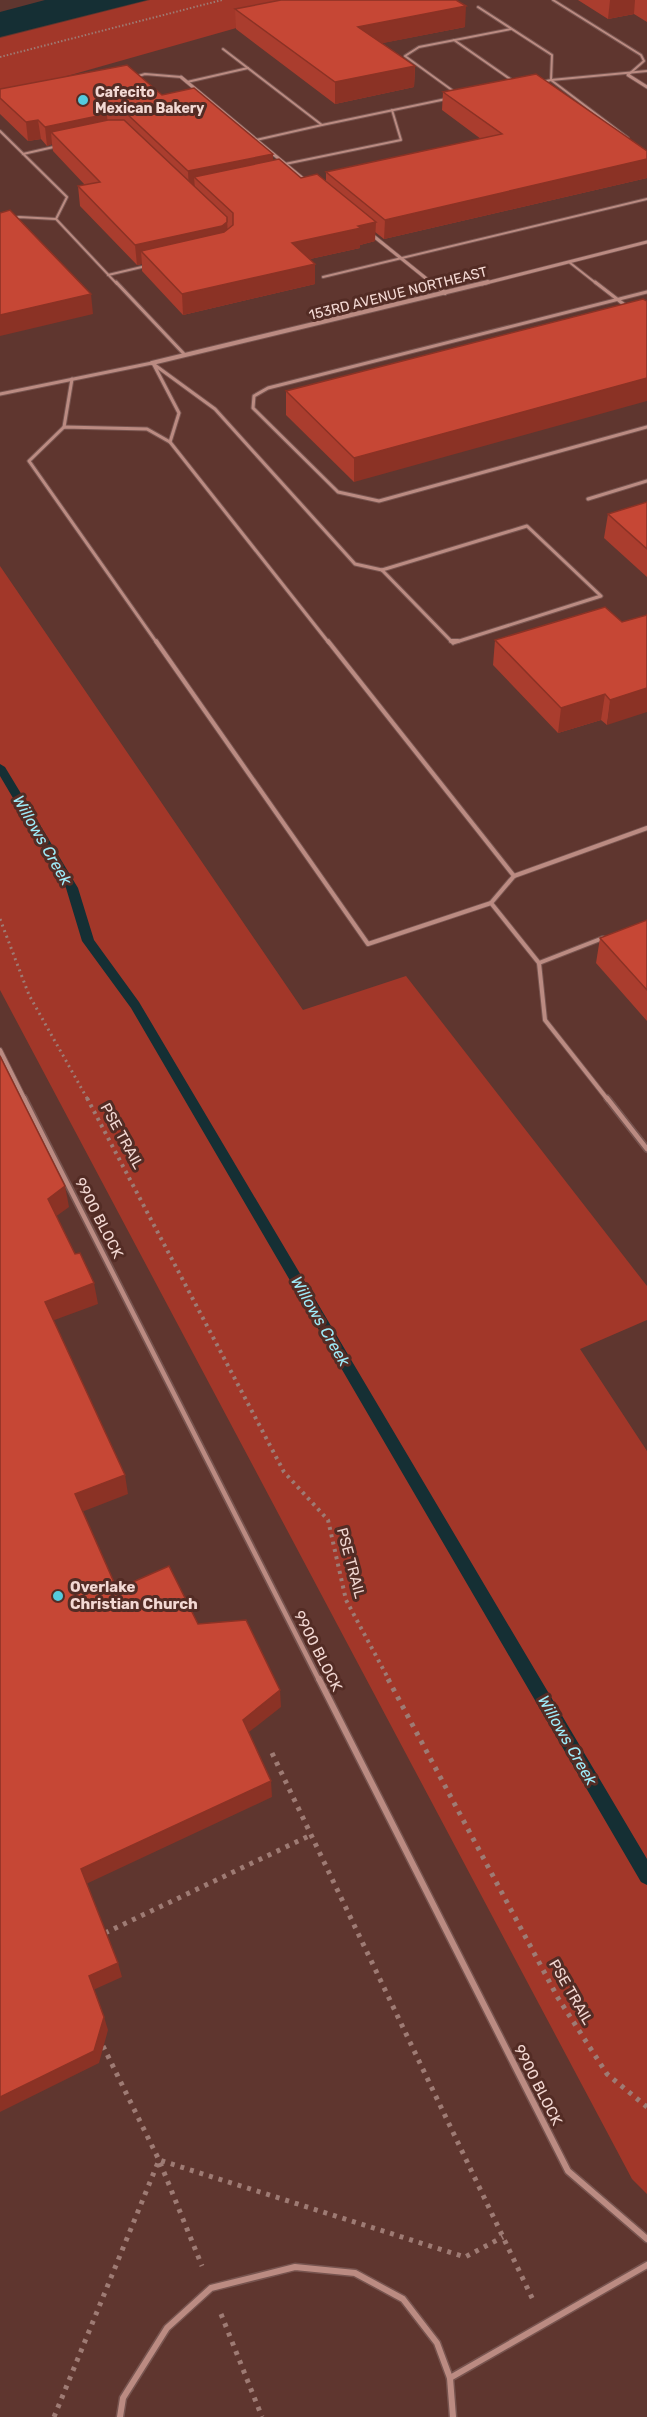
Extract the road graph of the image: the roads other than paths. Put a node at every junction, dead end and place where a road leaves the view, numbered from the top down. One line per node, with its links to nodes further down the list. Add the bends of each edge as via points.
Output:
1 (553, 0): 8 (lane, via 641,56 644,61)
2 (478, 7): 3 (lane)
3 (512, 29): 4 (lane); 11 (lane, via 552,55)
4 (454, 40): 14 (lane, via 518,85); 16 (lane, via 419,47 405,56 461,96)
5 (223, 49): 6 (lane)
6 (248, 68): 12 (lane); 17 (lane)
7 (647, 71): 8 (lane)
8 (628, 75): 11 (lane); 15 (street)
9 (134, 77): 10 (lane)
10 (181, 77): 12 (street)
11 (551, 80): 13 (lane); 19 (lane)
12 (187, 82): 20 (street)
13 (540, 82)
14 (507, 87)
15 (647, 87)
16 (392, 110): 17 (lane); 23 (lane, via 401,140)
17 (322, 125): 20 (lane)
18 (0, 131): 22 (lane)
19 (628, 138)
20 (256, 140): 23 (street)
21 (66, 145): 22 (lane)
22 (23, 154): 30 (lane, via 67,198)
23 (285, 164): 24 (street)
24 (295, 172): 25 (lane); 26 (street)
25 (284, 174)
26 (312, 186)
27 (647, 199): 34 (lane)
28 (9, 214): 29 (lane)
29 (19, 217): 30 (lane); 31 (lane)
30 (56, 219): 37 (lane)
31 (0, 222)
32 (365, 229): 34 (street)
33 (647, 242): 35 (street, 153RD AVENUE NORTHEAST)
34 (400, 257): 38 (lane); 40 (street)
35 (569, 262): 40 (street, 153RD AVENUE NORTHEAST); 41 (lane)
36 (152, 265): 37 (lane)
37 (108, 275): 43 (lane)
38 (323, 277)
39 (647, 292): 41 (lane)
40 (445, 294): 43 (street, 153RD AVENUE NORTHEAST)
41 (618, 300): 42 (lane); 48 (lane, via 268,388 254,396 253,408 338,492 379,501)
42 (632, 311)
43 (185, 355): 44 (street, 153RD AVENUE NORTHEAST)
44 (152, 363): 45 (lane); 49 (lane, via 179,413); 52 (lane, via 215,409 355,564)
45 (72, 379): 46 (lane); 47 (lane)
46 (0, 394)
47 (64, 427): 49 (lane, via 147,429); 55 (lane, via 29,461 368,944)
48 (647, 427)
49 (170, 442): 54 (lane)
50 (647, 481): 51 (lane)
51 (588, 499)
52 (382, 570): 52 (lane, via 453,643 601,596 527,526)
53 (647, 828): 54 (lane)
54 (514, 876): 55 (lane)
55 (491, 903): 57 (lane)
56 (604, 938): 57 (lane)
57 (539, 963): 59 (lane, via 545,1020)
58 (0, 1050): 60 (lane, 9900 BLOCK, via 568,2171)
59 (647, 1149)
60 (647, 2239)
61 (647, 2265): 62 (lane)
62 (450, 2378): 63 (lane, via 437,2343 404,2299 355,2273 295,2267 211,2288 168,2328 123,2398); 64 (lane)
63 (120, 2417)
64 (453, 2417)

